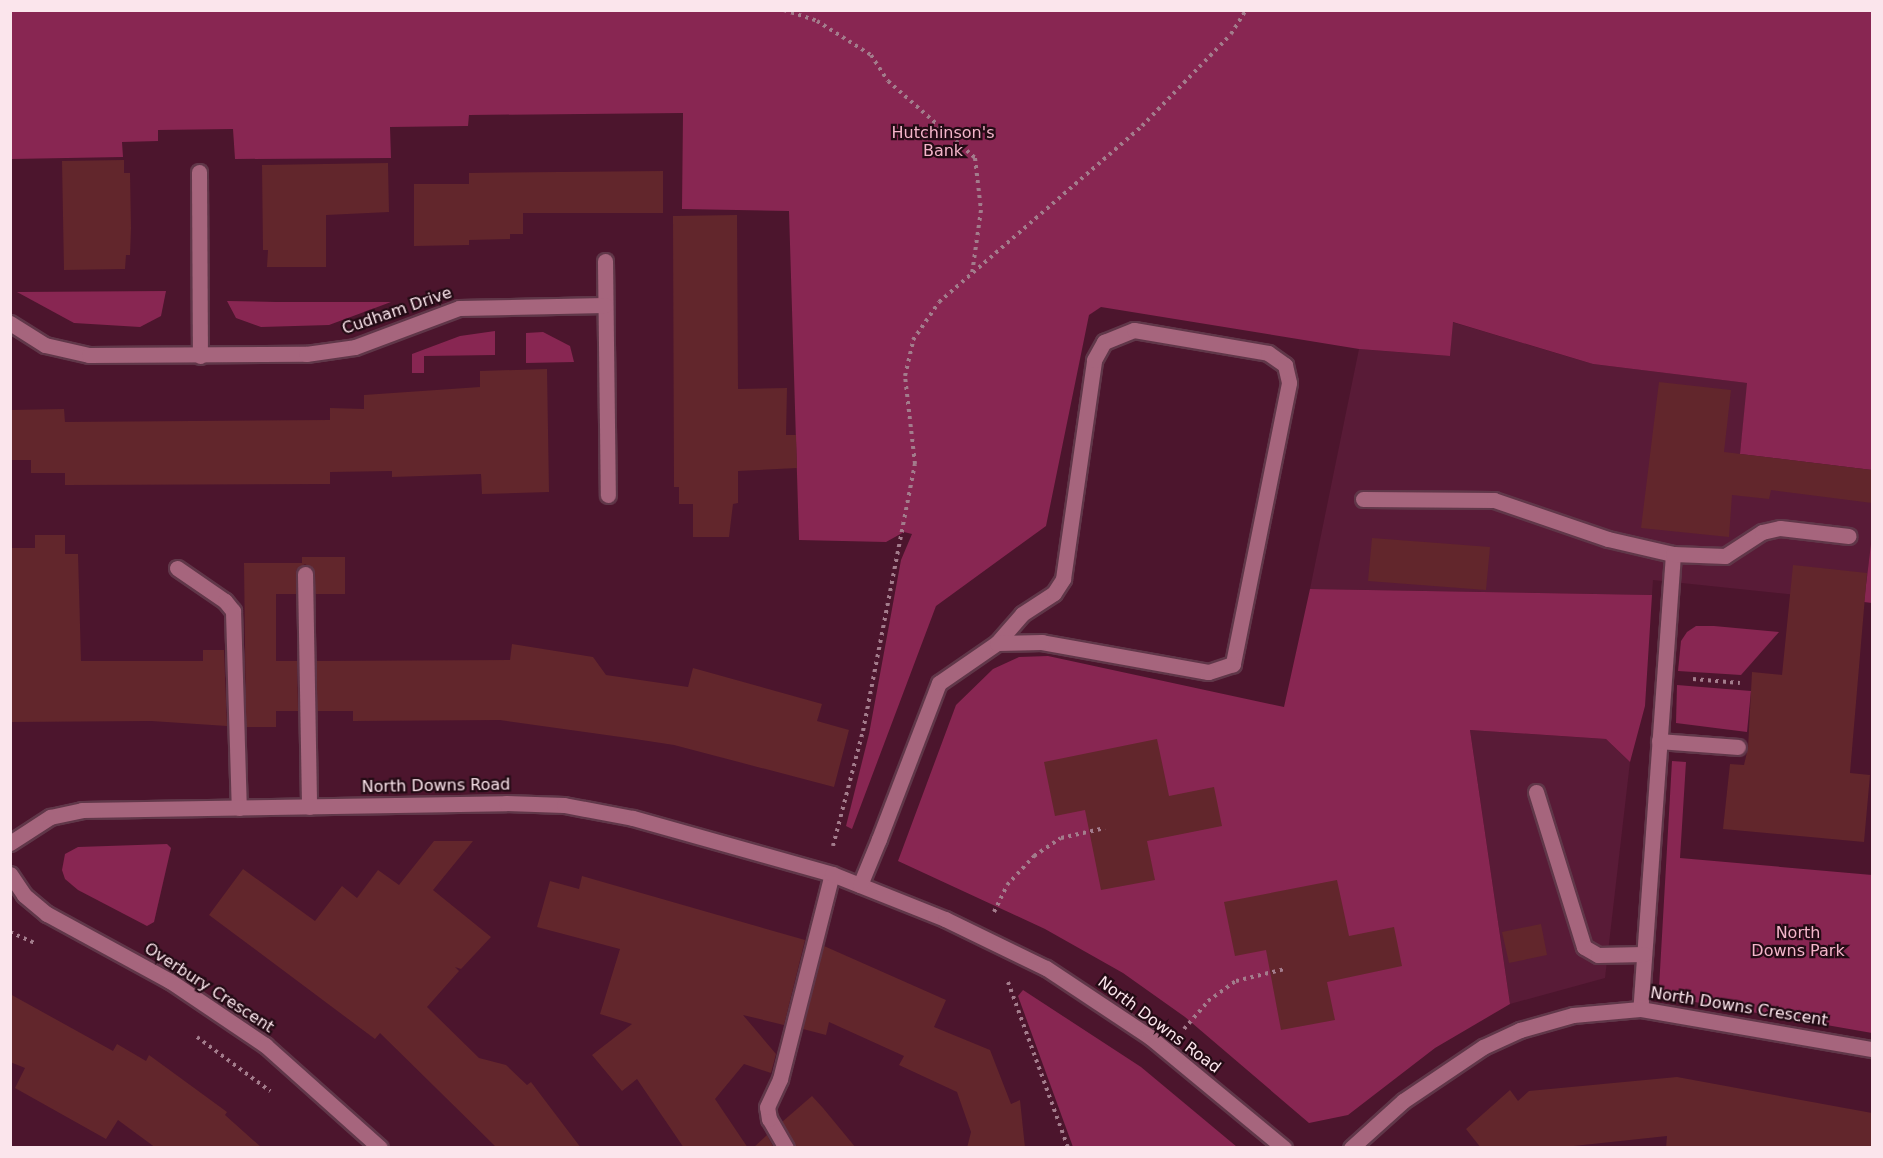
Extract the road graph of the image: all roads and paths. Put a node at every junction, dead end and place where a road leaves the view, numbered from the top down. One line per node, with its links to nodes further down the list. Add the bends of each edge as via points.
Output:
1 (784, 10): 5 (path, via 818,21 871,55 888,81 975,158 981,210)
2 (1246, 10): 5 (path, via 1231,34 1142,126)
3 (199, 172): 8 (street)
4 (605, 261): 6 (street)
5 (972, 274): 26 (path, via 939,302 913,340 905,376 915,464 863,731)
6 (605, 305): 8 (street, Cudham Drive, via 472,306 447,310 368,343 330,352); 9 (street)
7 (10, 323): 8 (street, Cudham Drive, via 45,345 70,353)
8 (200, 356)
9 (609, 495)
10 (1363, 499): 12 (street, via 1488,499 1608,539)
11 (1849, 536): 12 (street, via 1780,528 1762,532 1725,556)
12 (1673, 554): 16 (street)
13 (177, 568): 22 (street, via 225,601 233,611)
14 (305, 574): 21 (street)
15 (997, 642): 15 (street, via 1022,614 1054,592 1063,579 1094,360 1104,342 1134,330 1268,353 1285,365 1289,383 1233,664 1208,672 1042,642); 27 (street, via 939,683)
16 (1664, 677): 17 (path); 18 (street)
17 (1740, 683)
18 (1659, 741): 19 (street); 32 (street)
19 (1738, 747)
20 (1536, 792): 32 (street, via 1579,940 1598,955)
21 (309, 807): 22 (street, North Downs Road); 26 (street, North Downs Road, via 506,803 584,807)
22 (239, 808): 24 (street, North Downs Road, via 70,812 32,826)
23 (1105, 828): 29 (path, via 1061,838 1034,856 1007,885)
24 (10, 843)
25 (10, 874): 39 (street, Overbury Crescent, via 24,895 47,914 170,981 265,1045)
26 (829, 874): 27 (street, North Downs Road); 40 (street, via 780,1080 768,1107 769,1119)
27 (860, 885): 29 (street, North Downs Road)
28 (10, 932): 30 (path)
29 (983, 937): 31 (street, North Downs Road)
30 (41, 946)
31 (1003, 946): 37 (street, North Downs Road, via 1084,990); 41 (path, via 1007,980)
32 (1644, 954): 34 (street)
33 (1285, 969): 37 (path, via 1252,975 1222,990 1197,1013)
34 (1640, 1009): 36 (street, North Downs Crescent); 43 (street, North Downs Crescent, via 1563,1016 1511,1033 1429,1082)
35 (191, 1033): 38 (path)
36 (1872, 1049)
37 (1168, 1050): 42 (street, North Downs Road)
38 (279, 1098)
39 (380, 1148)
40 (786, 1148)
41 (1068, 1148)
42 (1284, 1148)
43 (1352, 1148)

